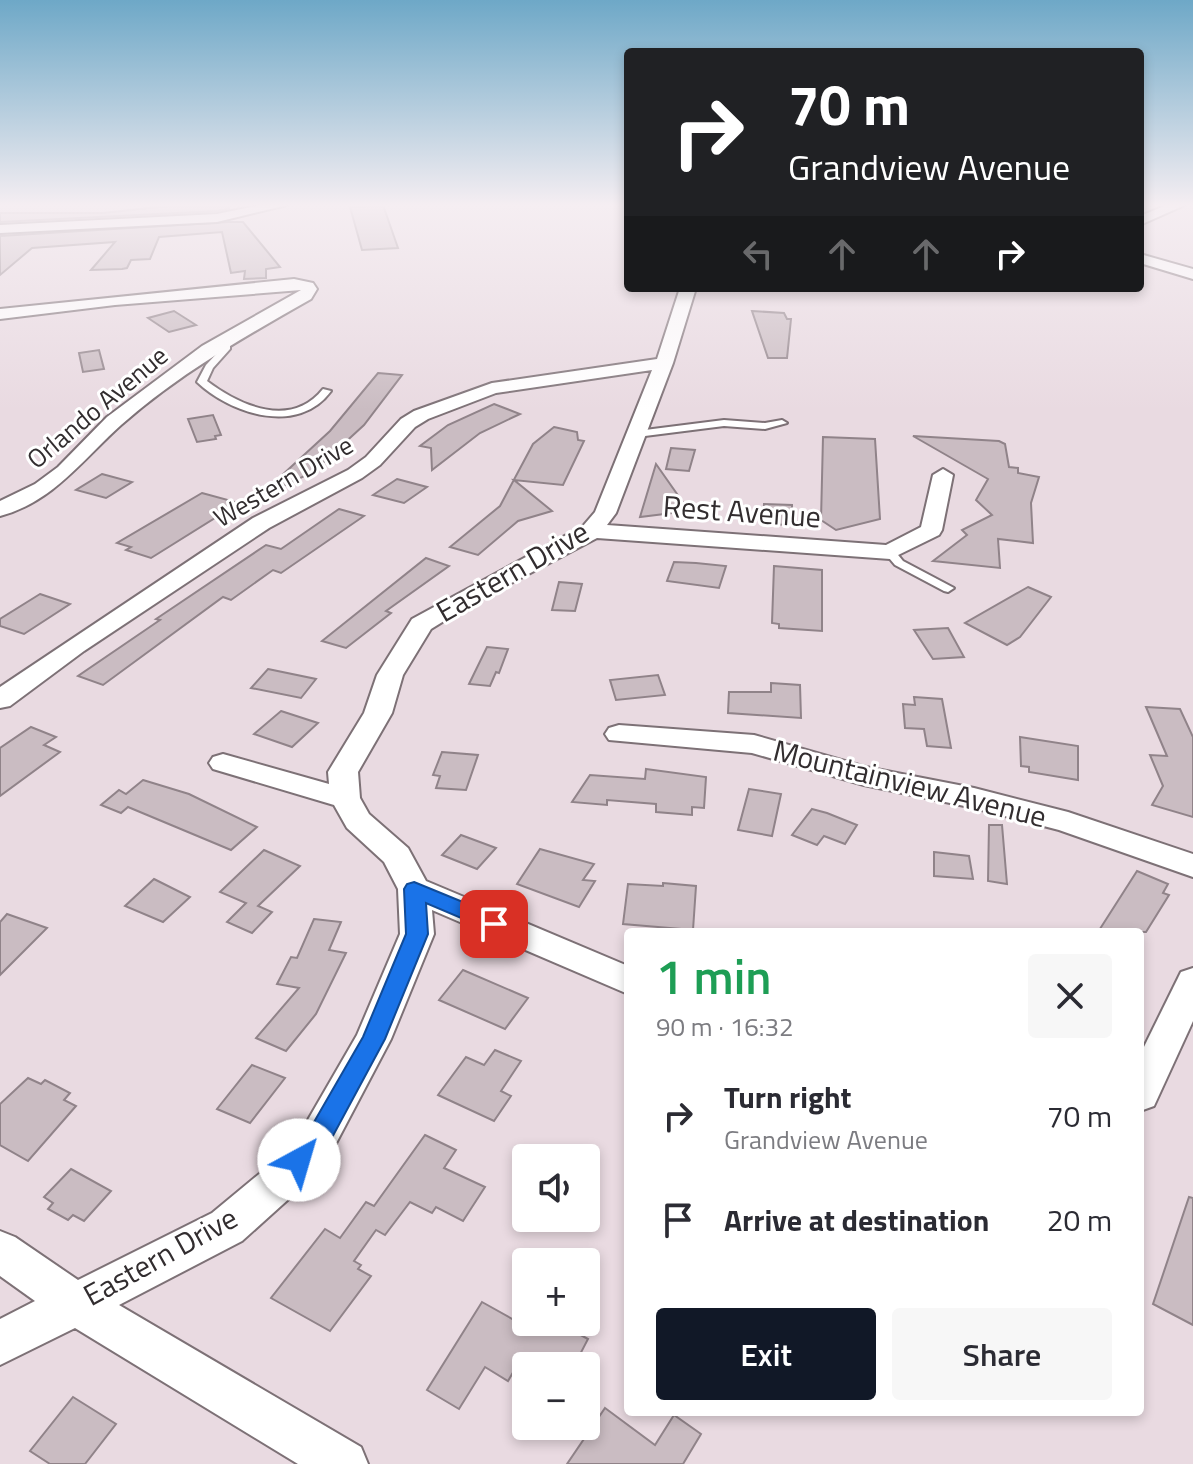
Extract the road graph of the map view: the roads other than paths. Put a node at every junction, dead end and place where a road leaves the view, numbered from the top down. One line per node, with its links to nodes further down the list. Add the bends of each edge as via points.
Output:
1 (687, 292): 4 (street, Eastern Drive)
2 (0, 314): 3 (street, Orlando Avenue, via 308,286 308,293)
3 (226, 340): 5 (lane, via 226,349 202,382 247,409 296,410); 9 (street, Orlando Avenue, via 114,421 65,471)
4 (664, 363): 7 (street, Eastern Drive); 13 (street, Western Drive, via 492,388 421,415 364,468 261,523)
5 (326, 391)
6 (782, 423): 7 (lane, via 724,423)
7 (637, 434): 10 (street, Eastern Drive, via 605,513)
8 (943, 475): 11 (street, via 931,530)
9 (0, 509)
10 (591, 531): 11 (street, Rest Avenue); 16 (street, Eastern Drive, via 421,624 343,772)
11 (890, 552): 12 (lane, via 899,563)
12 (948, 588)
13 (0, 700)
14 (619, 734): 17 (street, Mountainview Avenue, via 754,744 864,776 1068,822)
15 (223, 763): 16 (street)
16 (345, 798): 18 (street, Eastern Drive, via 358,821 397,856)
17 (1193, 866)
18 (414, 889): 19 (street); 23 (street, Eastern Drive, via 417,934 373,1039 319,1137 278,1183 227,1227)
19 (624, 979)
20 (1193, 982): 21 (street)
21 (1146, 1082)
22 (0, 1251): 23 (street)
23 (74, 1303): 24 (street, Eastern Drive); 25 (street)
24 (0, 1343)
25 (344, 1464)

